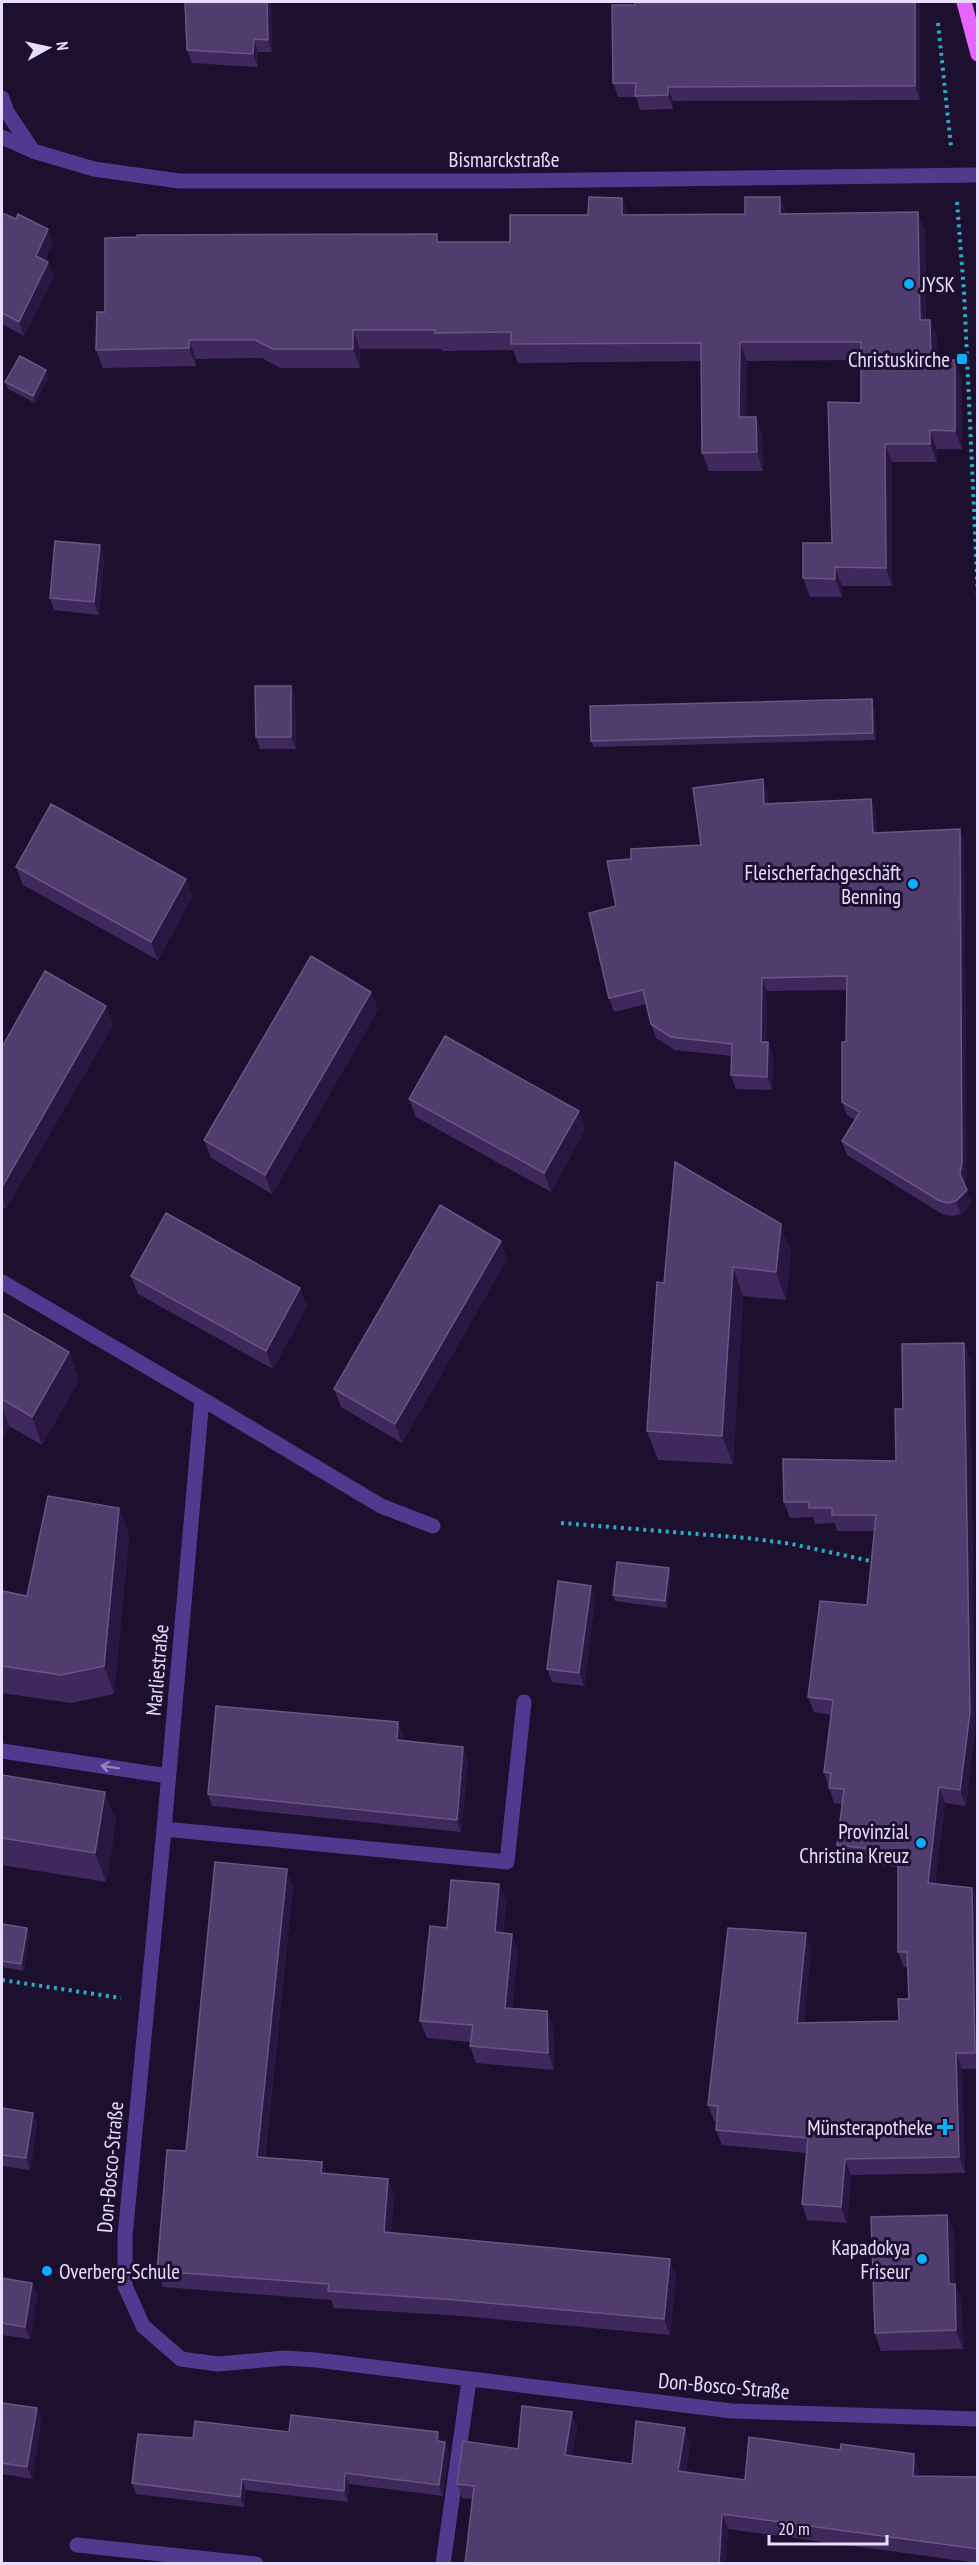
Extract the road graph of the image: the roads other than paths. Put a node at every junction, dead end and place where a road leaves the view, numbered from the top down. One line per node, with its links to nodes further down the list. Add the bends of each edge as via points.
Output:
1 (963, 2): 2 (main road)
2 (978, 54)
3 (2, 98): 5 (street)
4 (2, 137): 5 (street, Bismarckstraße)
5 (33, 151): 6 (street, Bismarckstraße, via 94,169 179,181)
6 (978, 175)
7 (2, 1282): 8 (street)
8 (202, 1399): 9 (street, via 381,1506); 12 (street, Marliestraße)
9 (434, 1526)
10 (524, 1702): 13 (street, via 507,1862)
11 (2, 1751): 12 (street, one-way to 11)
12 (168, 1776): 13 (street, Don-Bosco-Straße)
13 (164, 1829): 14 (street, Don-Bosco-Straße, via 125,2236 125,2286 143,2326 181,2359 218,2364 275,2358 316,2360)
14 (469, 2380): 15 (street, Don-Bosco-Straße, via 732,2411); 19 (street)
15 (978, 2419)
16 (76, 2545): 17 (street)
17 (221, 2562): 18 (street)
18 (256, 2564)
19 (443, 2564)

